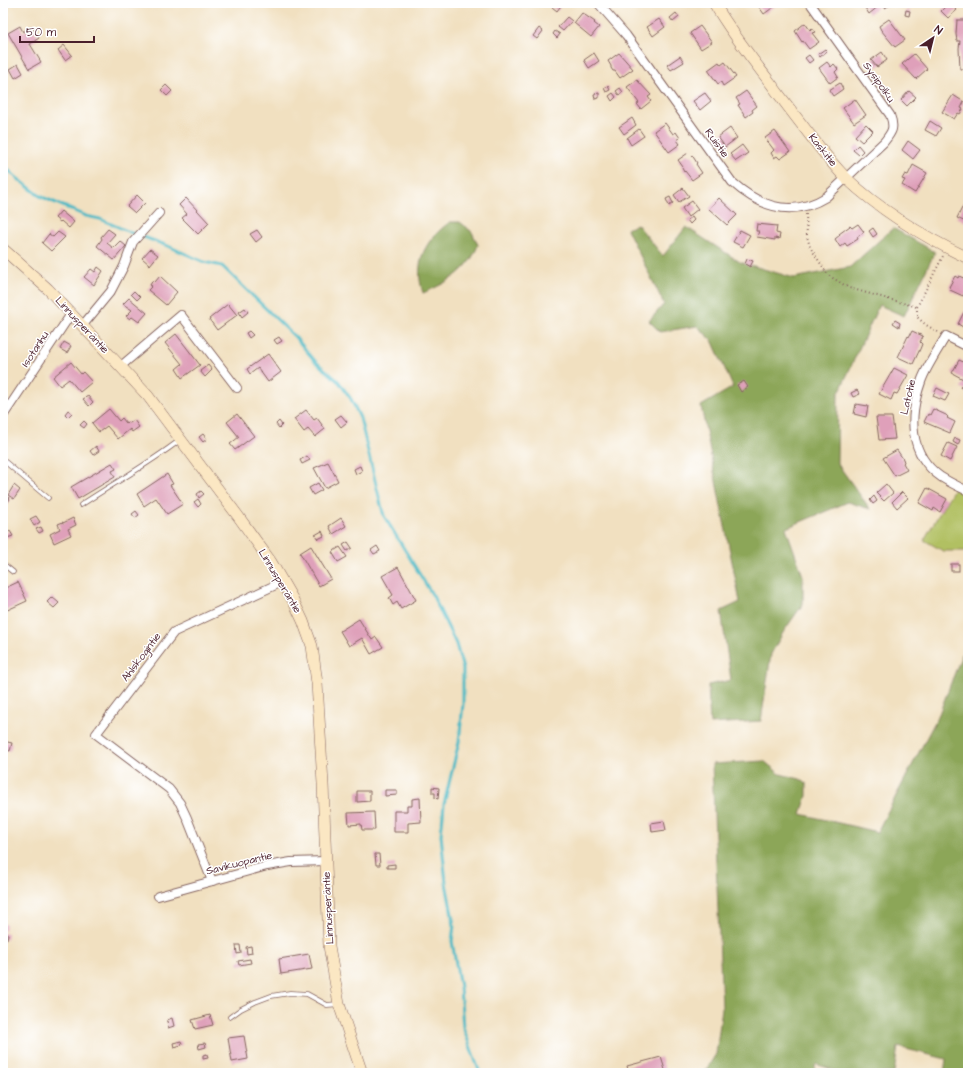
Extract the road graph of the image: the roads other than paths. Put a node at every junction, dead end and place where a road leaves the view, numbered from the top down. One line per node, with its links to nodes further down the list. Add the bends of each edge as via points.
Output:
1 (598, 3): 4 (street, Ruistie, via 626,35 732,182 742,191 766,205 781,208 806,207 826,197)
2 (714, 3): 4 (street, Kaskitie, via 740,42 835,166)
3 (810, 3): 4 (street, Sysipolku, via 893,123 890,134)
4 (849, 174): 7 (street, Kaskitie, via 880,207 908,226)
5 (159, 213): 9 (street, via 133,242 111,291)
6 (3, 249): 8 (street, Linnusperäntie, via 48,289)
7 (968, 258)
8 (70, 314): 9 (street, Linnusperäntie); 13 (street, Isotanhu)
9 (82, 325): 11 (street, Linnusperäntie)
10 (968, 347): 16 (street, Latotie, via 946,336 921,381 914,407 913,427 917,449 928,465 940,476)
11 (121, 366): 12 (street, via 181,315); 14 (street, Linnusperäntie, via 148,396)
12 (237, 388)
13 (3, 416)
14 (181, 440): 18 (lane, via 145,466 111,484); 21 (street, Linnusperäntie, via 238,516)
15 (3, 460): 17 (lane)
16 (968, 491)
17 (48, 498)
18 (81, 505)
19 (3, 564): 20 (lane)
20 (13, 572)
21 (282, 582): 22 (street, Linnusperäntie, via 304,621 312,646 317,683); 23 (street, Ahlskogintie, via 174,632 96,734 169,789 180,803)
22 (326, 861): 23 (street, Savikuopantie, via 267,866); 25 (street, Linnusperäntie, via 329,946)
23 (212, 881): 24 (street, Savikuopantie)
24 (158, 896)
25 (339, 1004): 26 (lane, via 327,1005 307,994 290,993 255,1002 241,1008); 27 (street, Linnusperäntie)
26 (230, 1017)
27 (362, 1073)

